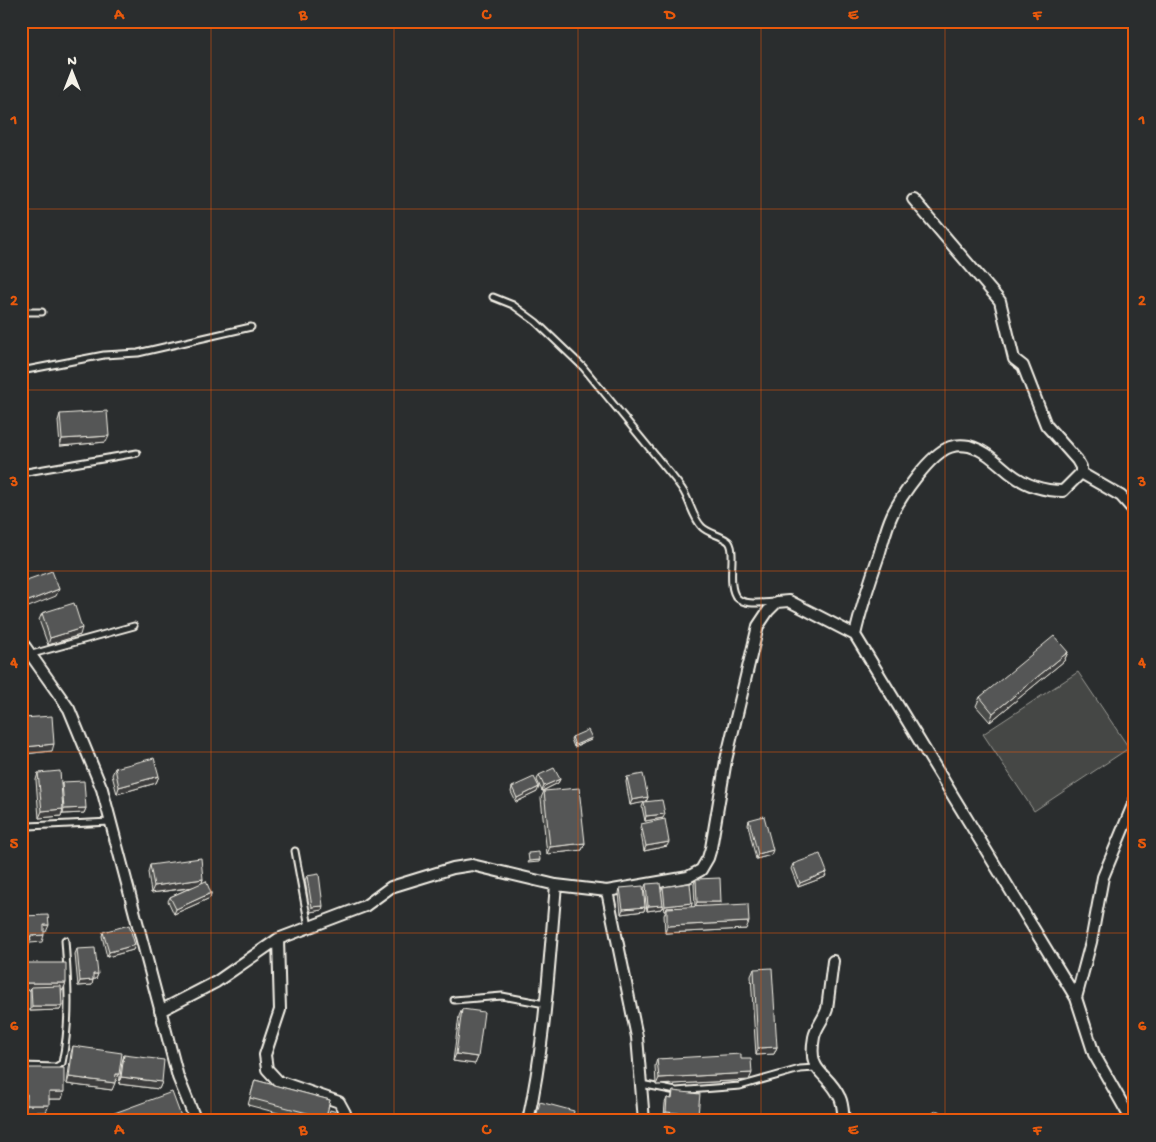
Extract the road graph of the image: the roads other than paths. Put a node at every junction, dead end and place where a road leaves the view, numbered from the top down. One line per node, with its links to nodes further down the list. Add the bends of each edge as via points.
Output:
1 (913, 199): 9 (street, via 1000,301 1014,359 1023,366 1046,425 1077,460)
2 (493, 297): 11 (lane, via 513,305 536,322 583,367 673,477 702,528 729,542 734,596 755,604)
3 (21, 312): 4 (lane)
4 (42, 312)
5 (251, 327): 6 (lane, via 138,353 104,355)
6 (21, 371)
7 (137, 453): 8 (lane)
8 (21, 473)
9 (1081, 473): 10 (street, via 1121,496); 13 (street, via 1063,491 1054,491 1036,487 1011,474 989,454 970,446 951,447 939,453 914,479 892,514)
10 (1135, 512)
11 (777, 602): 13 (street, via 789,602); 21 (street, via 758,626 726,760 711,848 701,870 688,877)
12 (134, 626): 15 (lane)
13 (855, 635): 26 (street)
14 (21, 641): 15 (street)
15 (32, 654): 17 (street, via 69,709 102,789)
16 (1135, 800): 26 (street, via 1103,877 1092,942)
17 (110, 822): 18 (lane); 29 (street)
18 (29, 826)
19 (295, 851): 22 (lane)
20 (556, 885): 21 (street); 22 (street, via 472,865 453,868 391,887 365,906); 28 (street)
21 (607, 891): 34 (street, via 637,1037)
22 (309, 928): 23 (street)
23 (278, 939): 29 (street, via 216,982); 37 (street, via 280,1010 265,1055 268,1070 278,1082 339,1102)
24 (65, 940): 30 (lane, via 69,1000)
25 (833, 961): 33 (street, via 827,1009 814,1034 812,1054)
26 (1076, 998): 42 (street, via 1094,1054)
27 (454, 1000): 28 (lane, via 502,996)
28 (545, 1004): 38 (street, via 544,1032)
29 (160, 1011): 36 (street, via 170,1065)
30 (65, 1050): 31 (lane); 32 (lane, via 62,1063 56,1068)
31 (74, 1051)
32 (21, 1066)
33 (815, 1068): 34 (lane, via 800,1069 740,1086 676,1092); 40 (street, via 831,1083 840,1099)
34 (640, 1084): 39 (street)
35 (937, 1114): 41 (lane)
36 (196, 1121)
37 (346, 1121)
38 (528, 1121)
39 (644, 1121)
40 (844, 1121)
41 (929, 1121)
42 (1132, 1121)

